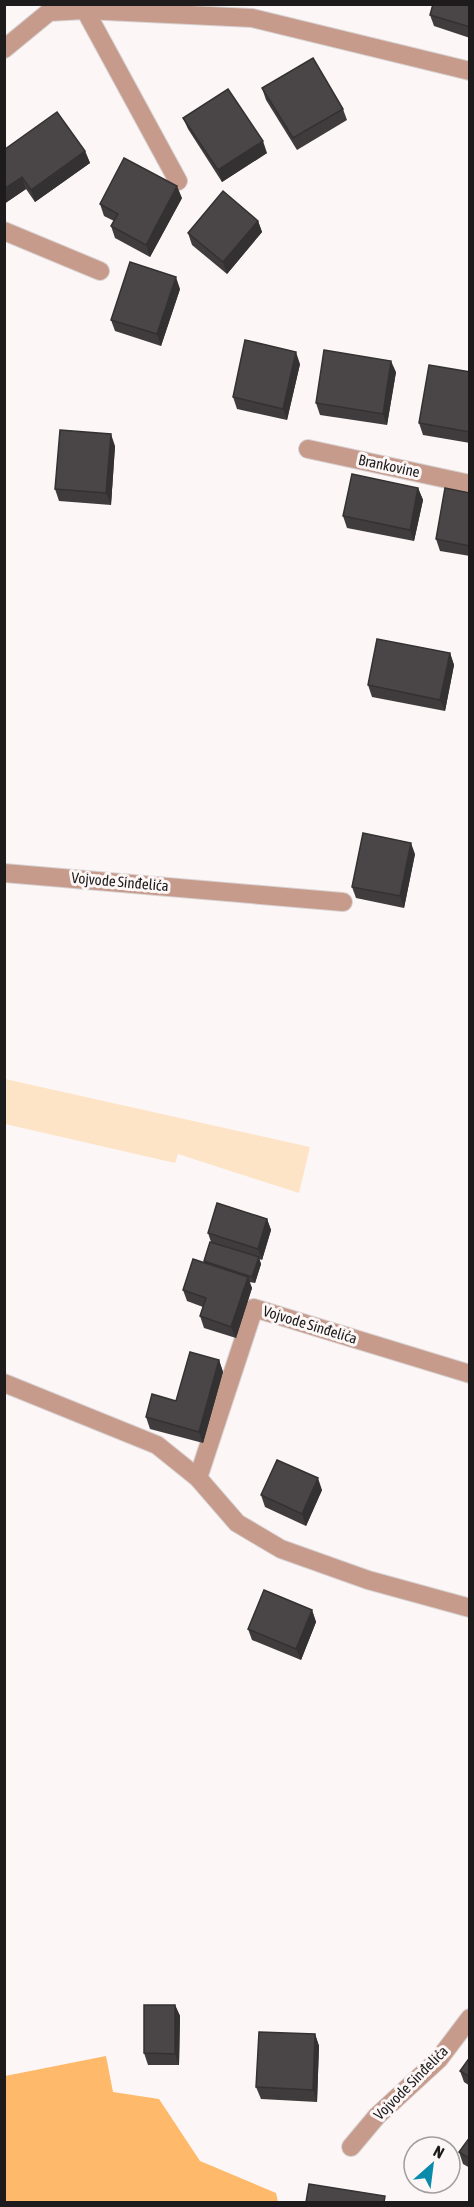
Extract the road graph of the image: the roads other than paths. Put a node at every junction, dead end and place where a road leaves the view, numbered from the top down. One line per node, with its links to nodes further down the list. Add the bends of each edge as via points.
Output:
1 (85, 10): 2 (street, via 49,12); 3 (street, via 252,18); 4 (street)
2 (4, 49)
3 (470, 71)
4 (178, 181)
5 (4, 231): 6 (street)
6 (100, 271)
7 (308, 449): 8 (street, Brankovine)
8 (470, 484)
9 (4, 873): 10 (street, Vojvode Sinđelića)
10 (343, 902)
11 (470, 1374): 13 (street, Vojvode Sinđelića, via 254,1308)
12 (4, 1383): 13 (street, via 157,1445)
13 (198, 1478): 14 (street, via 237,1523 281,1549 368,1580)
14 (470, 1608)
15 (470, 2018): 16 (street, Vojvode Sinđelića, via 439,2059 377,2116)
16 (351, 2147)

